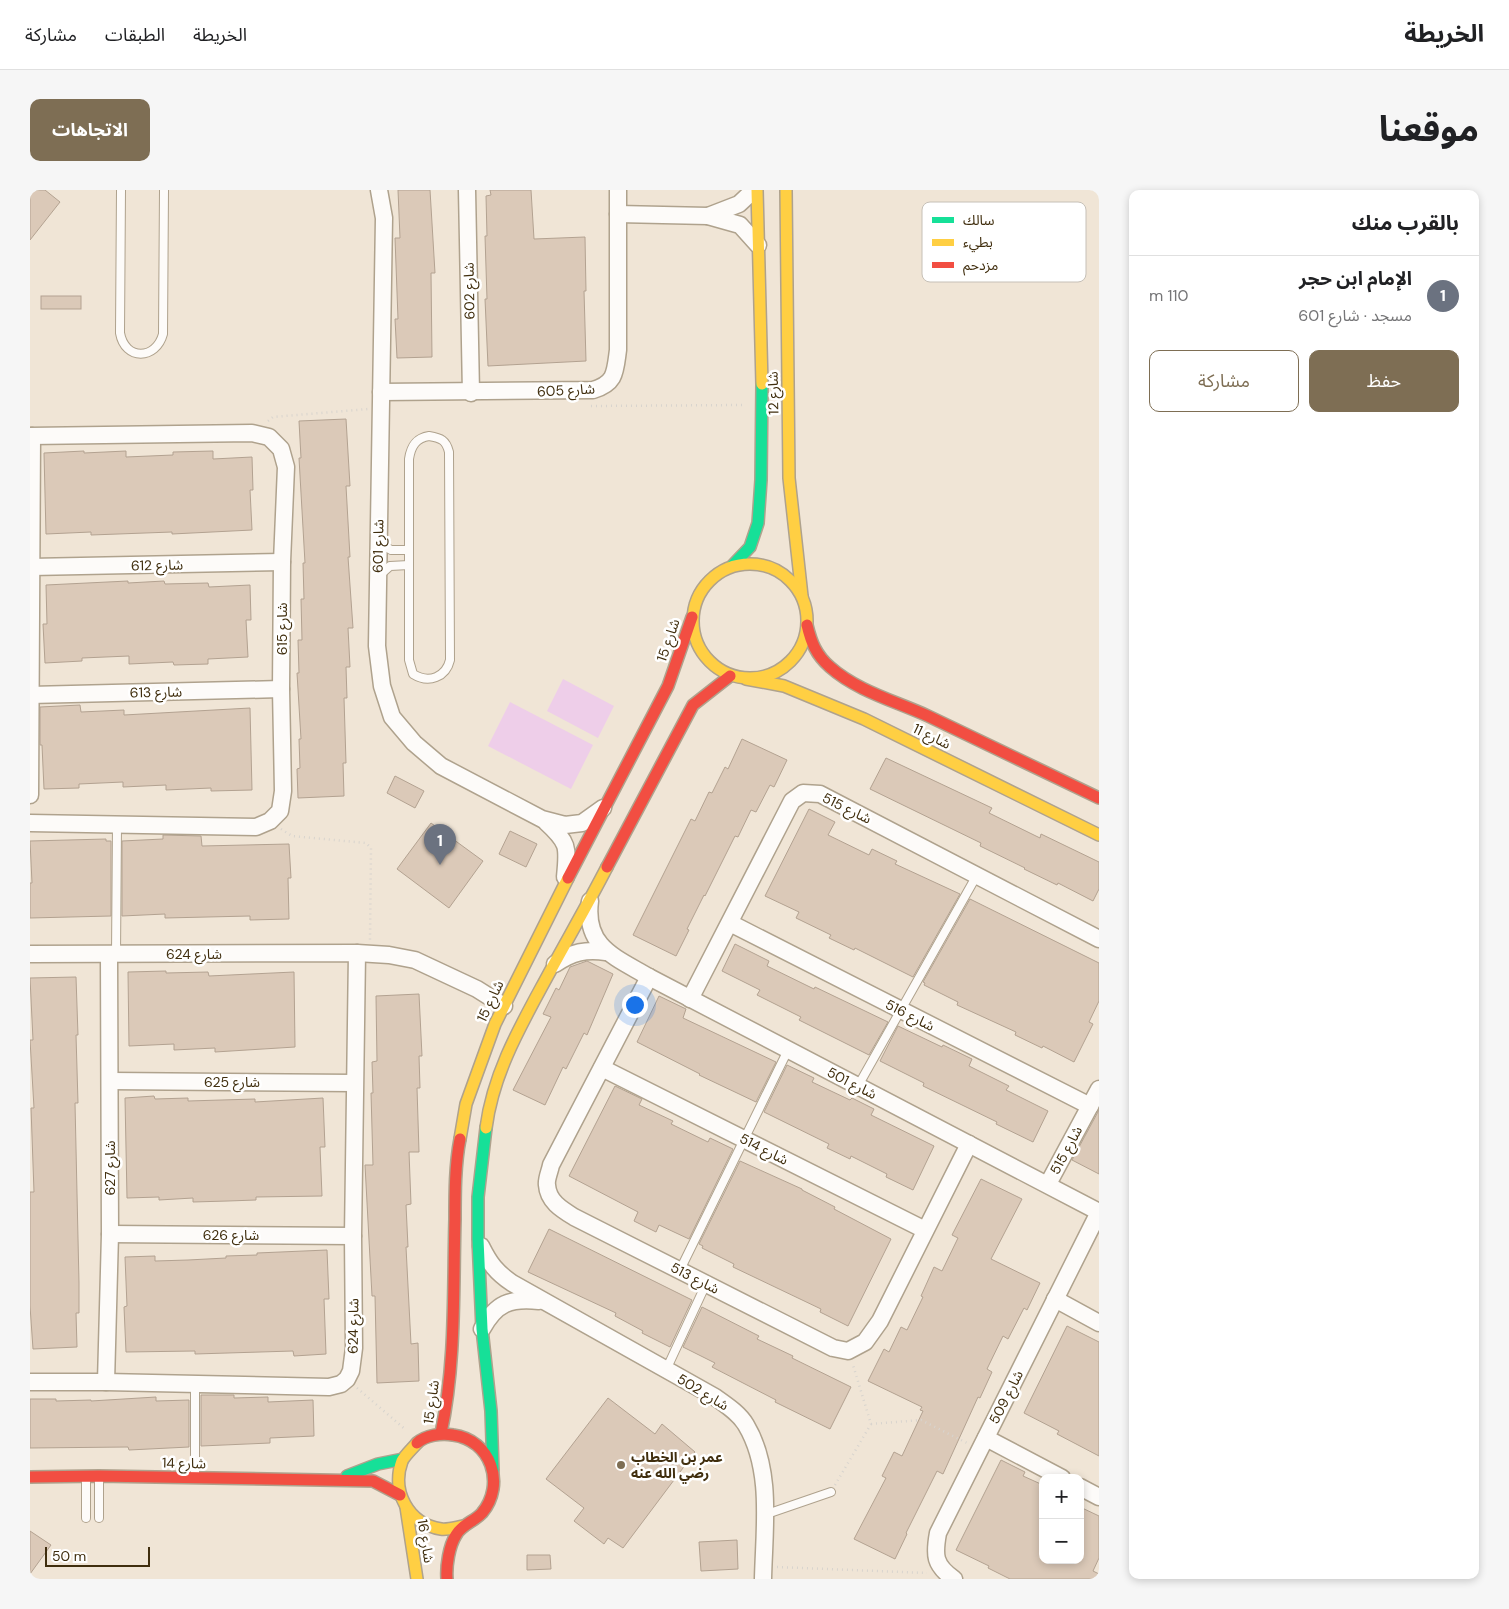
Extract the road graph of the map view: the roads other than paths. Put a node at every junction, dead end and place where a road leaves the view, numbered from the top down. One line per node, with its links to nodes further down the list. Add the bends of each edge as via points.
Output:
1 (121, 190): 2 (lane, via 120,333 122,344 128,350 142,353 155,350 163,334)
2 (164, 190)
3 (379, 190): 12 (street, شارع 601, via 384,218)
4 (467, 190): 11 (street, شارع 602)
5 (618, 190): 8 (street, شارع 605)
6 (756, 190): 9 (street, via 739,204); 10 (street, شارع 12)
7 (786, 190): 21 (street, شارع 12, via 789,478)
8 (618, 214): 9 (street); 11 (street, شارع 605, via 618,350 614,374 605,386 593,390)
9 (708, 216): 10 (street, via 740,224)
10 (758, 245): 18 (street, شارع 12, via 762,405 758,524 750,547)
11 (471, 393): 12 (street, شارع 605)
12 (381, 400): 14 (street, شارع 601)
13 (31, 436): 16 (street, شارع 615, via 252,433 269,437 281,449 286,467); 19 (street)
14 (378, 543): 15 (lane, via 391,550); 20 (street, شارع 601)
15 (409, 550): 17 (lane); 17 (lane, via 411,449 422,437 437,437 447,444 449,452 450,660 444,673 437,678 419,678 410,667)
16 (282, 562): 19 (street, شارع 612); 26 (street, شارع 615)
17 (410, 565): 20 (lane, via 390,566)
18 (732, 566): 21 (street, via 748,563 765,565 792,582); 22 (street, via 717,573 704,585)
19 (31, 567): 27 (street)
20 (378, 576): 31 (street, شارع 601, via 377,646 382,686 392,717 414,743 441,766)
21 (802, 596): 23 (street)
22 (692, 617): 24 (street, via 701,653 714,667); 30 (street, شارع 15, via 668,686)
23 (807, 625): 25 (street, via 803,642 794,658 781,670 764,677); 29 (street, شارع 11, via 814,650 839,675)
24 (730, 676): 25 (street); 37 (street, via 693,705)
25 (746, 679): 34 (street, شارع 11, via 784,686 864,719)
26 (281, 689): 27 (street, شارع 613); 33 (street, شارع 615, via 283,792 280,811 270,821 256,827)
27 (30, 695): 28 (street)
28 (30, 795)
29 (1099, 798)
30 (605, 807): 31 (street, شارع 601, via 582,823 565,825); 36 (street, شارع 15)
31 (542, 819): 36 (street, شارع 601, via 560,835 568,852)
32 (30, 823): 33 (street)
33 (117, 824): 43 (lane)
34 (1099, 835)
35 (977, 875): 38 (street, شارع 515, via 820,794 803,793 792,801); 39 (street, شارع 515); 48 (lane)
36 (565, 885): 47 (street, شارع 15)
37 (590, 899): 40 (street, شارع 501, via 588,915 591,928); 44 (street)
38 (730, 923): 46 (street, شارع 515); 48 (street, شارع 516)
39 (1099, 939)
40 (606, 952): 44 (street, شارع 501, via 578,951); 45 (street, شارع 501)
41 (30, 954): 43 (street, شارع 624)
42 (364, 954): 43 (street, شارع 624); 47 (street, شارع 624, via 416,960 477,989); 52 (street, شارع 624)
43 (113, 955): 51 (street, شارع 627)
44 (554, 965): 63 (street, via 516,1033 488,1112 478,1197)
45 (649, 977): 46 (street, شارع 501); 50 (street, شارع 513)
46 (690, 999): 49 (street, شارع 501)
47 (504, 1006): 74 (street, شارع 15, via 466,1104 458,1144 451,1358)
48 (900, 1010): 53 (lane); 55 (street, شارع 516)
49 (788, 1050): 53 (street, شارع 501); 56 (lane)
50 (602, 1068): 56 (street, شارع 514); 64 (street, شارع 513, via 552,1165 546,1184 550,1196 557,1208)
51 (110, 1081): 52 (street, شارع 625); 61 (street, شارع 627)
52 (354, 1083): 62 (street, شارع 624)
53 (858, 1086): 57 (street, شارع 501)
54 (1099, 1089): 55 (street, شارع 515)
55 (1090, 1106): 58 (street, شارع 515)
56 (744, 1139): 60 (street, شارع 514); 64 (lane)
57 (969, 1144): 58 (street, شارع 501); 60 (street)
58 (1048, 1184): 59 (street, شارع 501)
59 (1099, 1212): 66 (street, شارع 509)
60 (925, 1230): 65 (street, شارع 513, via 880,1320 865,1342 848,1351 833,1348)
61 (110, 1234): 62 (street, شارع 626); 72 (street, شارع 627)
62 (352, 1236): 73 (street, شارع 624, via 354,1348 352,1371 347,1379 329,1387)
63 (478, 1239): 67 (street, شارع 502, via 498,1273); 69 (street)
64 (680, 1270): 65 (street, شارع 513)
65 (706, 1284): 70 (lane)
66 (1055, 1299): 68 (street); 75 (street, شارع 509)
67 (544, 1302): 69 (street, شارع 502, via 511,1301 499,1306); 70 (street, شارع 502)
68 (1099, 1323)
69 (482, 1329): 77 (street, via 491,1411)
70 (666, 1370): 89 (street, شارع 502, via 715,1397 746,1425 762,1467)
71 (30, 1382): 72 (street)
72 (106, 1382): 73 (street)
73 (195, 1384): 82 (lane)
74 (441, 1433): 76 (street, via 419,1441); 77 (street, via 464,1436 483,1449)
75 (983, 1443): 78 (street); 94 (street, شارع 509, via 938,1533 935,1552 938,1564)
76 (404, 1459): 83 (street, شارع 14, via 378,1464); 86 (street, via 398,1477)
77 (493, 1470): 92 (street, via 490,1500 482,1513)
78 (1053, 1474)
79 (99, 1476): 81 (street, شارع 14); 82 (street, شارع 14); 91 (lane)
80 (30, 1477): 81 (street, شارع 14)
81 (86, 1477): 90 (lane)
82 (195, 1478): 83 (street, شارع 14)
83 (337, 1480): 86 (street, شارع 14, via 374,1481)
84 (1084, 1489): 87 (street)
85 (831, 1492): 89 (lane)
86 (400, 1495): 88 (street)
87 (1099, 1497)
88 (406, 1508): 92 (street, via 422,1522 442,1529); 95 (street, شارع 16)
89 (764, 1515): 93 (street, شارع 502)
90 (86, 1518)
91 (99, 1518)
92 (464, 1526): 96 (street, شارع 16, via 456,1534 452,1546 446,1566)
93 (763, 1573)
94 (950, 1576)
95 (417, 1579)
96 (447, 1579)

